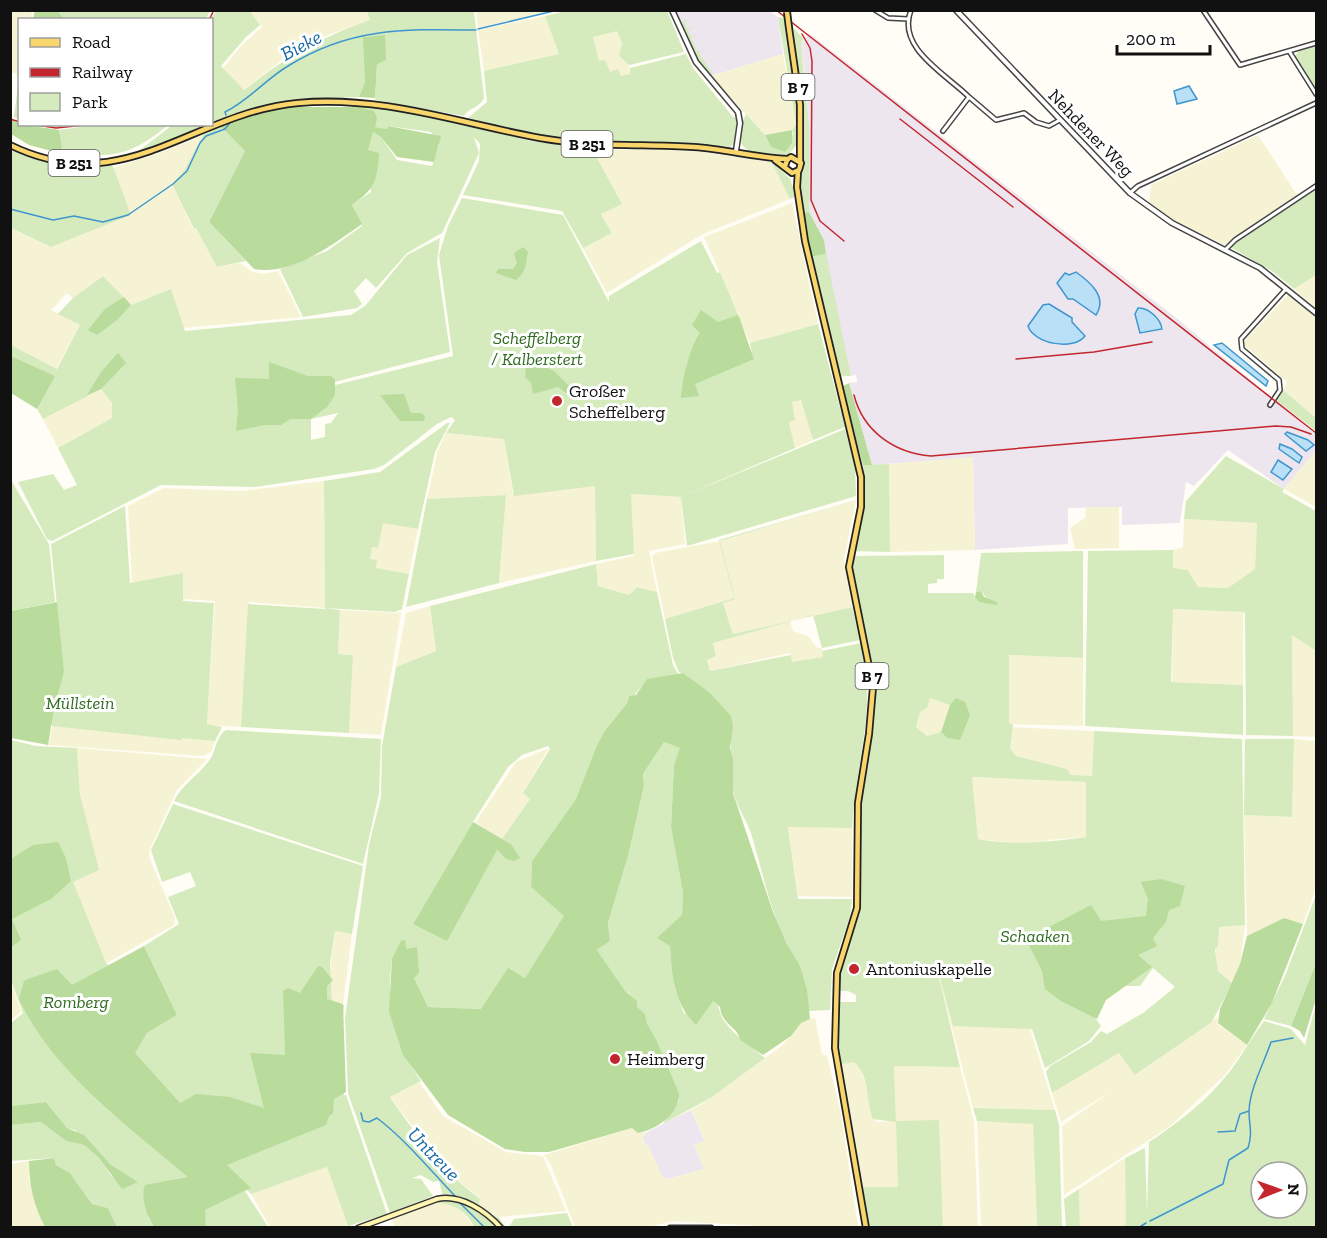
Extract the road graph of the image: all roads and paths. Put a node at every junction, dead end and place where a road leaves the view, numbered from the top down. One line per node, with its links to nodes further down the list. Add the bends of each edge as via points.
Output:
1 (672, 10): 17 (street, via 696,62 738,112)
2 (875, 10): 7 (street, via 888,18)
3 (911, 10): 7 (street)
4 (956, 10): 13 (street, Nehdener Weg)
5 (1203, 10): 9 (street, via 1240,65)
6 (787, 11): 16 (main road, B 7, bridge, via 800,105)
7 (908, 19): 11 (street, via 908,35 916,48)
8 (1317, 43): 9 (street)
9 (1289, 51): 10 (street)
10 (1317, 94)
11 (969, 97): 13 (street, via 996,120 1024,113 1049,126); 14 (street)
12 (1317, 102): 26 (street)
13 (1058, 120): 26 (street, Nehdener Weg)
14 (943, 131)
15 (12, 146): 17 (main road, B 251, via 61,162 119,161 243,114 308,102 381,105 568,142)
16 (799, 147): 19 (main road); 20 (main road, B 7)
17 (736, 151): 18 (main road, B 251)
18 (773, 158): 19 (main road, B 251); 21 (main road, B 251)
19 (790, 158): 20 (main road); 21 (main road)
20 (800, 161): 22 (main road, B 7)
21 (785, 166): 23 (main road, B 7)
22 (798, 171): 23 (main road); 25 (main road, B 7)
23 (789, 172): 25 (main road, B 7)
24 (1317, 186): 27 (street)
25 (797, 187): 35 (main road, B 7, via 807,248 861,477 861,507 849,567 873,687 858,803 857,908 837,973 835,1048)
26 (1130, 193): 27 (street, Nehdener Weg, via 1172,223)
27 (1226, 249): 28 (street, Nehdener Weg)
28 (1287, 287): 29 (street, Nehdener Weg); 30 (street, via 1239,344 1279,380 1280,390)
29 (1317, 313)
30 (1270, 405)
31 (358, 1227): 32 (main road, via 437,1199 457,1199)
32 (501, 1227)
33 (670, 1227): 34 (main road)
34 (711, 1227)
35 (866, 1227)

